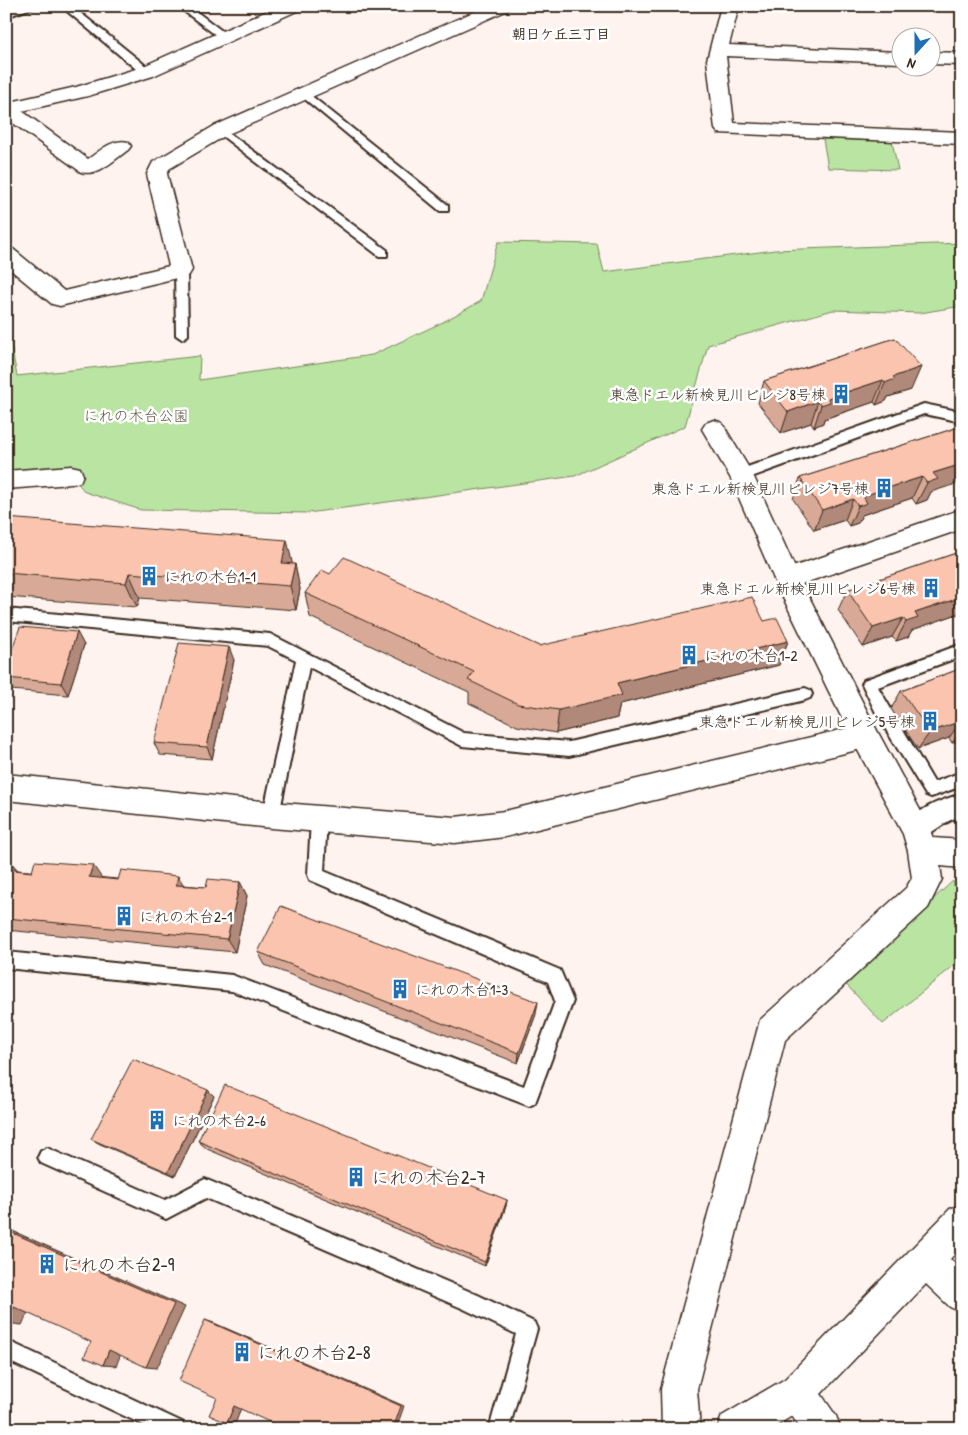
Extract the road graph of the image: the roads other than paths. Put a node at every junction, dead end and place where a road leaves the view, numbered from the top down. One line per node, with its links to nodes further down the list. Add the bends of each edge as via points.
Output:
1 (32, 6): 7 (lane)
2 (66, 6): 13 (lane)
3 (182, 6): 8 (lane)
4 (292, 6): 8 (street)
5 (502, 6): 14 (street)
6 (730, 6): 9 (street)
7 (6, 14)
8 (225, 37): 13 (street)
9 (718, 50): 10 (street); 17 (street, via 716,60 725,129)
10 (890, 57)
11 (940, 58): 12 (street)
12 (962, 59)
13 (146, 72): 15 (street, via 81,92)
14 (304, 93): 16 (street); 19 (lane)
15 (7, 109): 18 (street, via 88,168)
16 (221, 130): 20 (lane); 22 (street, via 170,159 160,166 157,174)
17 (962, 138)
18 (121, 146)
19 (444, 208)
20 (383, 253)
21 (7, 255): 22 (street, via 60,299)
22 (181, 270): 23 (lane)
23 (182, 335)
24 (962, 417): 27 (lane, via 924,409)
25 (714, 429): 27 (street)
26 (71, 475): 28 (street)
27 (741, 475): 30 (street)
28 (6, 480)
29 (962, 519): 30 (street)
30 (788, 579): 35 (street)
31 (6, 615): 33 (lane, via 270,640)
32 (962, 650): 36 (lane, via 869,684 931,790)
33 (304, 658): 34 (lane, via 462,739 570,750); 39 (lane)
34 (805, 694)
35 (866, 736): 40 (street, via 505,824 454,830); 41 (street)
36 (962, 779)
37 (6, 787): 39 (street)
38 (962, 805): 41 (street, via 943,810)
39 (271, 815): 40 (street)
40 (319, 818): 43 (lane, via 316,875 554,976 564,1002 529,1097 232,983)
41 (920, 841): 42 (street); 52 (street, via 927,879 917,898 771,1031 679,1390)
42 (962, 854)
43 (6, 960)
44 (47, 1157): 51 (lane, via 166,1210 205,1188 527,1329)
45 (962, 1221): 46 (street)
46 (925, 1259): 47 (street); 49 (street)
47 (962, 1295)
48 (6, 1350): 50 (lane)
49 (798, 1392): 53 (street); 54 (street)
50 (175, 1429)
51 (499, 1429)
52 (681, 1429)
53 (735, 1429)
54 (823, 1429)

